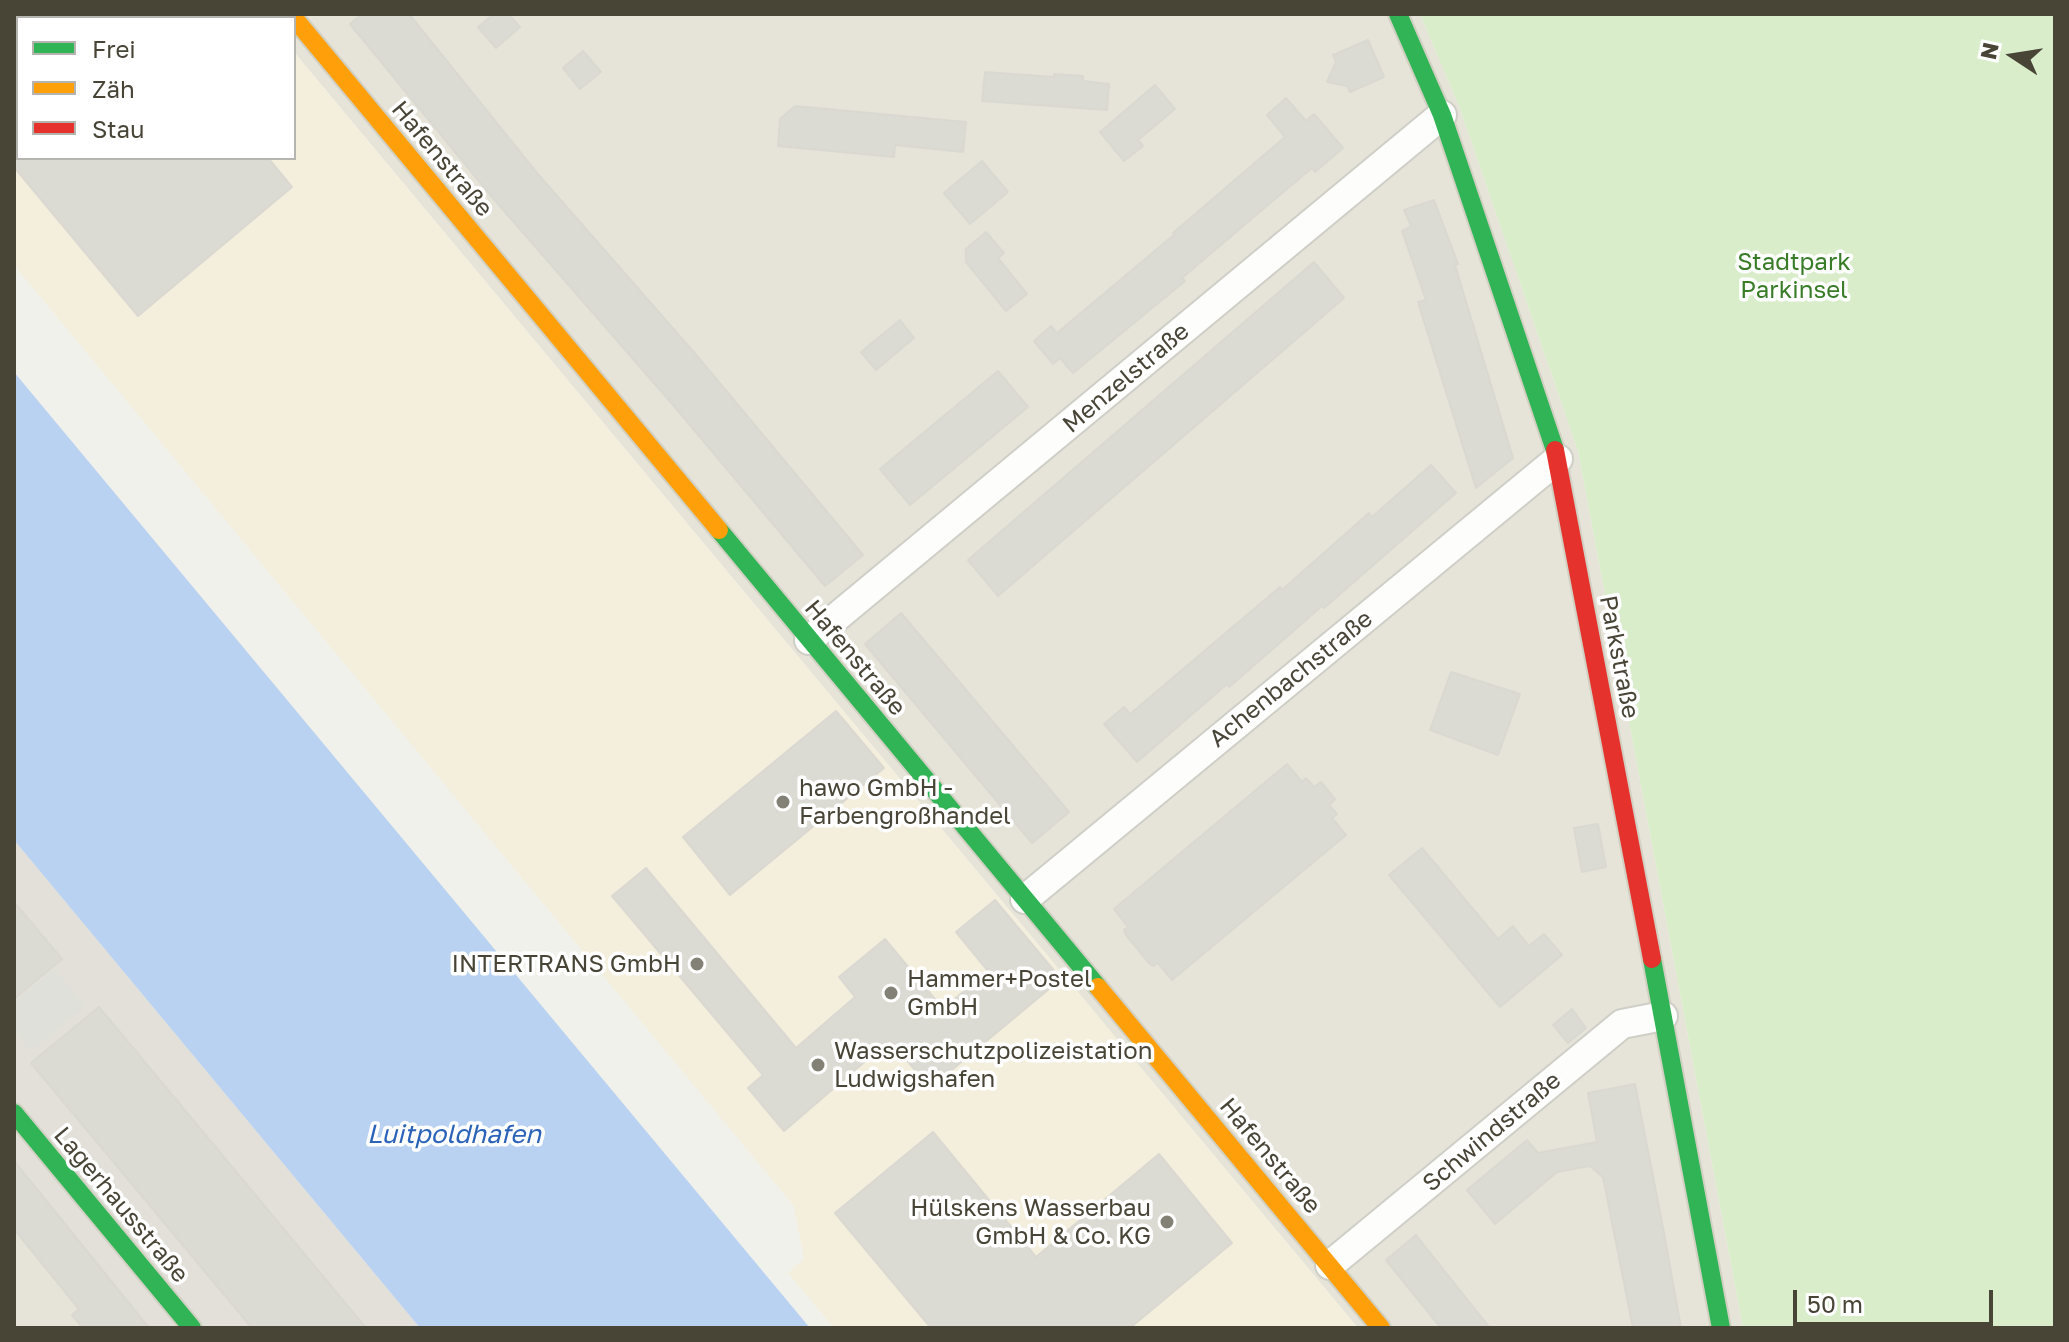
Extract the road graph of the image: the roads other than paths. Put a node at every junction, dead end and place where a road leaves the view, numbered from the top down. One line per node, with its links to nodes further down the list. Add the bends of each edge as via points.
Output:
1 (1398, 14): 3 (street, Parkstraße)
2 (296, 21): 5 (street, Hafenstraße)
3 (1442, 115): 4 (street, Parkstraße); 5 (street, Menzelstraße)
4 (1558, 459): 6 (street, Achenbachstraße); 7 (street, Parkstraße)
5 (809, 640): 6 (street, Hafenstraße)
6 (1025, 899): 9 (street, Hafenstraße)
7 (1663, 1016): 9 (street, Schwindstraße, via 1622,1024); 12 (street, Parkstraße)
8 (14, 1113): 10 (street, Lagerhausstraße)
9 (1330, 1265): 11 (street, Hafenstraße)
10 (192, 1328)
11 (1381, 1328)
12 (1721, 1328)

